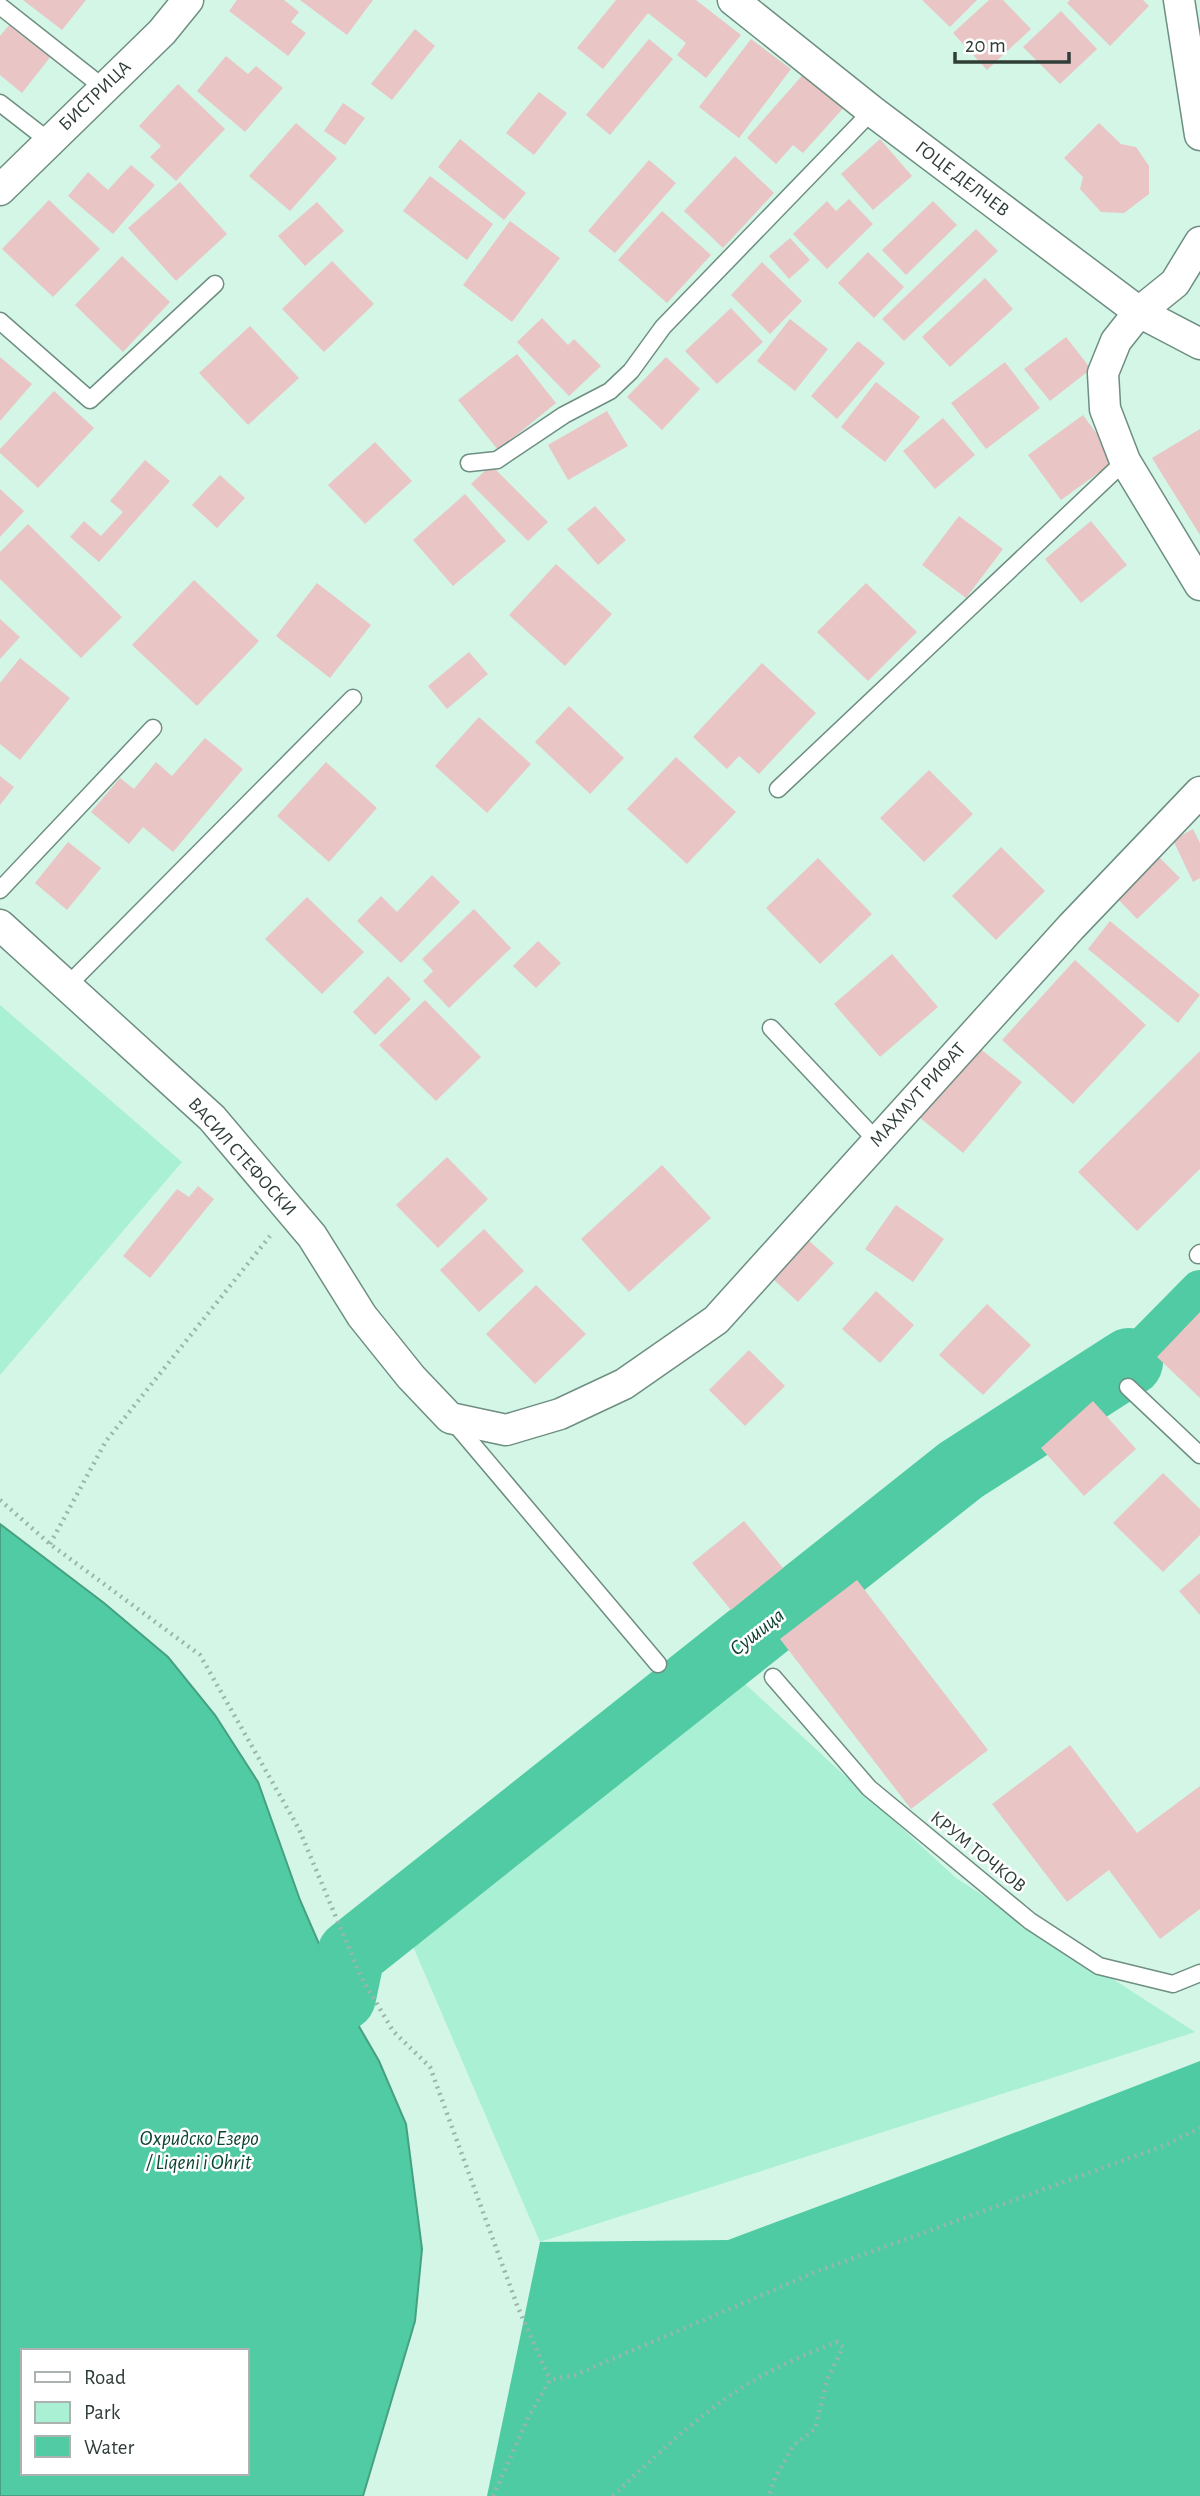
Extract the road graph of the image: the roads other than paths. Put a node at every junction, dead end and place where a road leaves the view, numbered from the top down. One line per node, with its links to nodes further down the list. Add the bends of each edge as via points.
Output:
1 (188, 0): 5 (street, БИСТРИЦА)
2 (733, 0): 7 (street, ГОЦЕ ДЕЛЧЕВ)
3 (1179, 0): 8 (street)
4 (0, 6): 5 (lane)
5 (104, 88): 9 (street, БИСТРИЦА)
6 (0, 103): 9 (lane)
7 (872, 111): 13 (street, ГОЦЕ ДЕЛЧЕВ); 17 (lane, via 663,327 610,391 497,460)
8 (1200, 135)
9 (49, 141): 10 (street, БИСТРИЦА)
10 (0, 190)
11 (1200, 242): 13 (street, via 1175,283)
12 (215, 284): 14 (lane, via 90,400)
13 (1139, 312): 15 (street, ГОЦЕ ДЕЛЧЕВ); 16 (street, via 1116,341 1103,373 1105,409)
14 (0, 321)
15 (1200, 344)
16 (1125, 461): 18 (street); 21 (lane)
17 (469, 463)
18 (1200, 585)
19 (353, 698): 25 (lane)
20 (153, 728): 23 (lane)
21 (778, 789)
22 (1200, 792): 27 (street, МАХМУТ РИФАТ)
23 (0, 890)
24 (0, 925): 25 (street, ВАСИЛ СТЕФОСКИ)
25 (68, 985): 29 (street, ВАСИЛ СТЕФОСКИ, via 212,1118 312,1236 362,1316)
26 (771, 1028): 27 (lane)
27 (877, 1141): 29 (street, МАХМУТ РИФАТ, via 716,1320 624,1384 560,1415 506,1430)
28 (1128, 1387): 30 (lane)
29 (450, 1418): 31 (lane, ВАСИЛ СТЕФОСКИ)
30 (1200, 1455)
31 (657, 1664)
32 (773, 1677): 33 (lane, КРУМ ТОЧКОВ, via 869,1788 1030,1921 1099,1966 1174,1984)
33 (1200, 1973)

